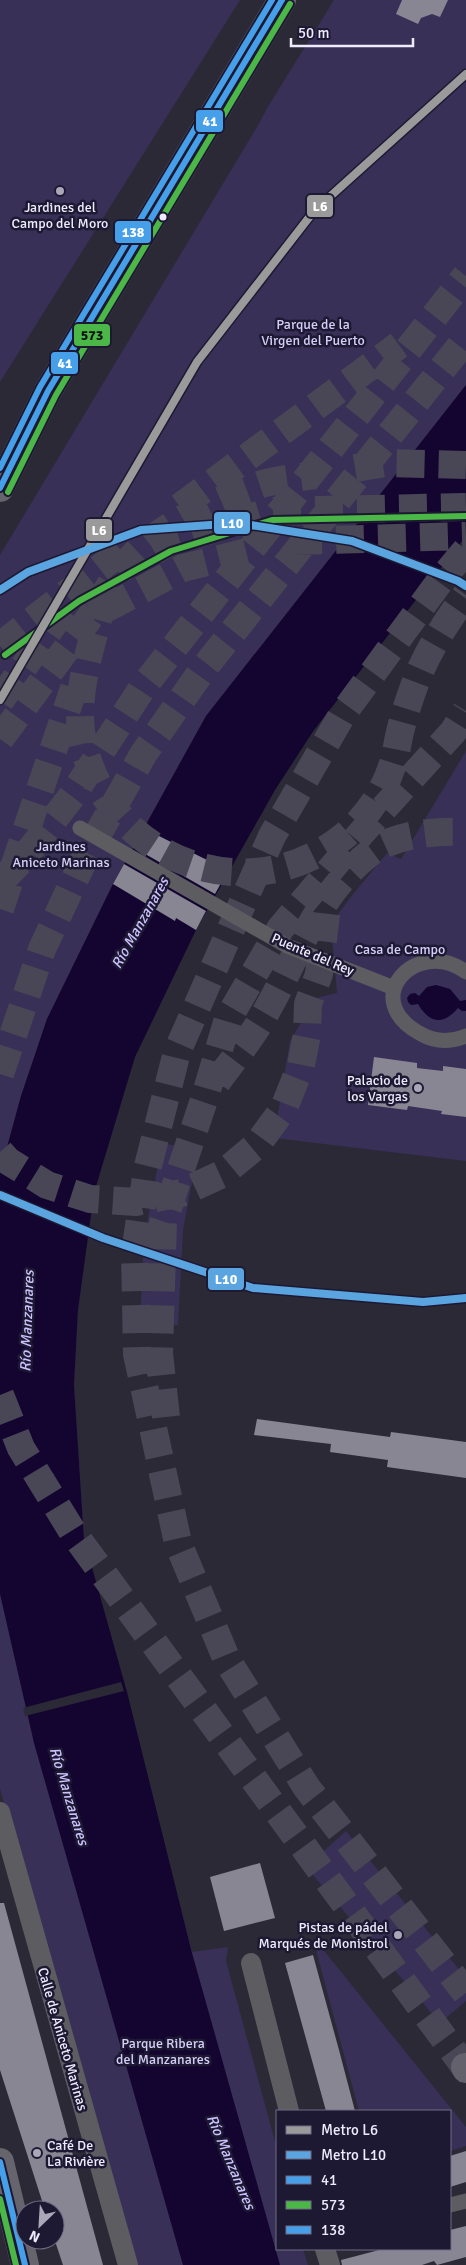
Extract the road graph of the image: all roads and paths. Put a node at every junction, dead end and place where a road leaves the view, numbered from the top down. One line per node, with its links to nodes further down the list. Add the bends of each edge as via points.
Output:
1 (282, 0): 2 (main road)
2 (48, 391): 3 (main road); 4 (street); 5 (main road)
3 (0, 457)
4 (0, 468)
5 (0, 488)
6 (80, 828): 8 (street, Puente del Rey, via 287,946)
7 (466, 972): 8 (street, via 458,966 423,962 412,967)
8 (394, 988): 9 (street, via 397,1016 411,1028 429,1038 448,1041)
9 (466, 1036)
10 (0, 1812): 20 (street, Calle de Aniceto Marinas)
11 (251, 1963): 12 (street)
12 (289, 2110)
13 (0, 2162): 19 (main road)
14 (466, 2201): 15 (street)
15 (451, 2205)
16 (0, 2219): 18 (main road)
17 (325, 2250): 21 (street)
18 (18, 2265)
19 (25, 2265)
20 (128, 2265)
21 (330, 2265)

